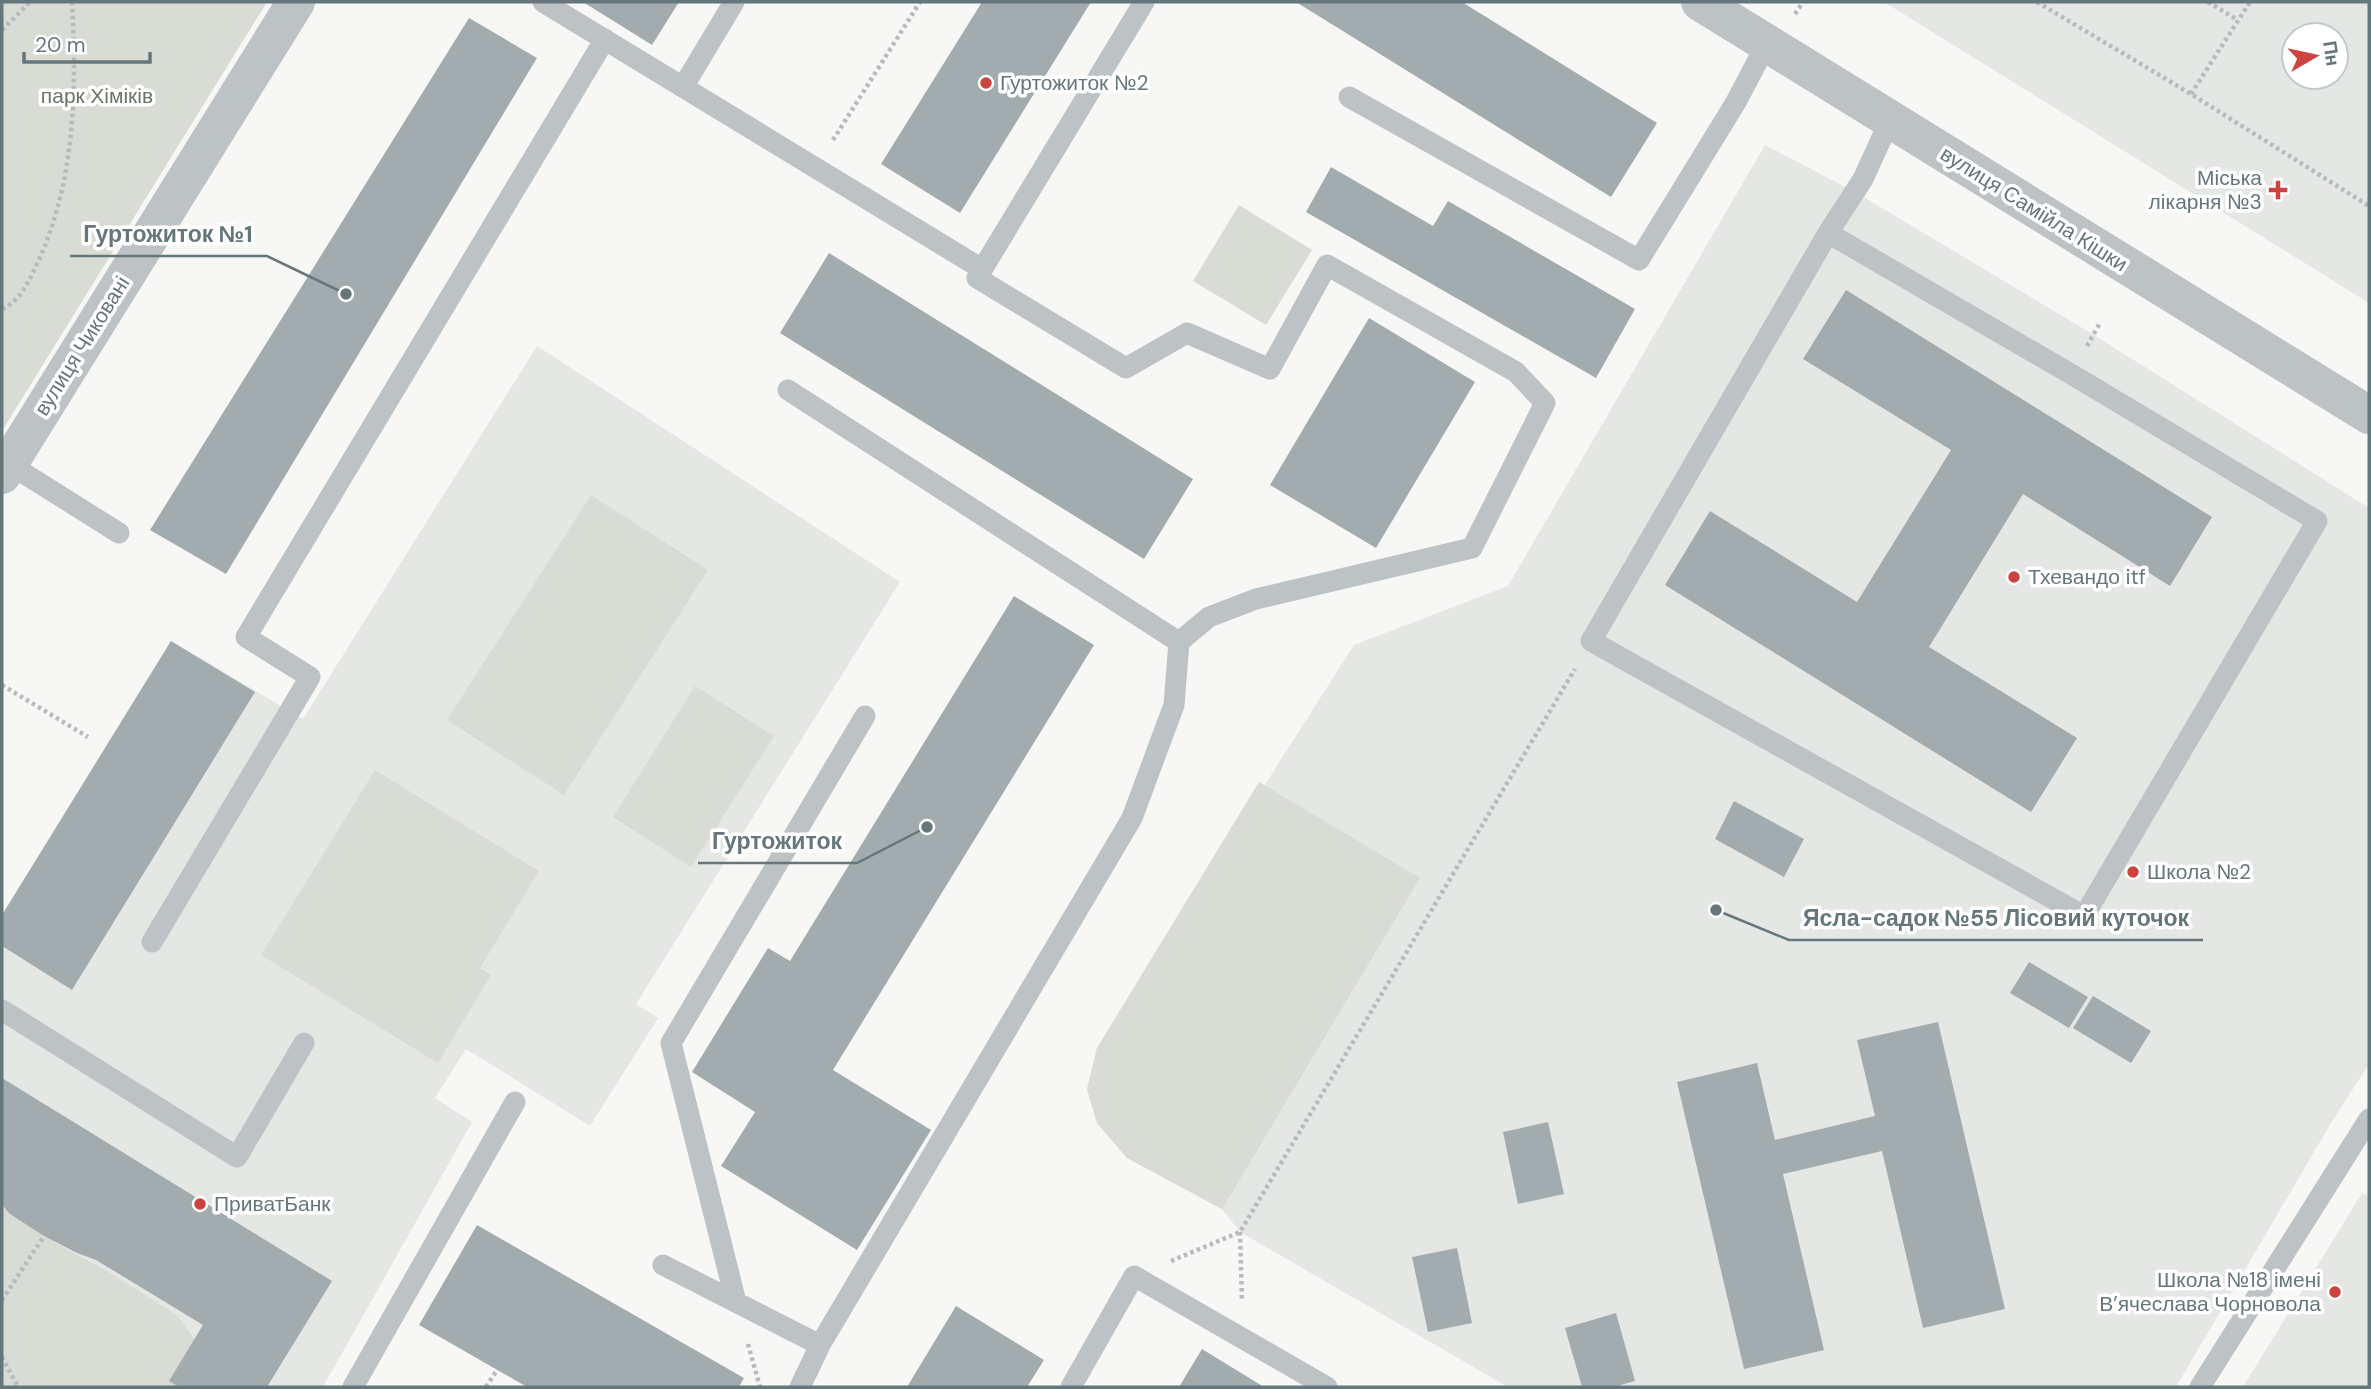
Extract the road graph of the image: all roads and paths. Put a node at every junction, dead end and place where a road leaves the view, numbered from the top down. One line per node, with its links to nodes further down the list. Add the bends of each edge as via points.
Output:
1 (30, 2): 13 (path)
2 (72, 2): 24 (path, via 73,122 59,201 46,243 21,295)
3 (296, 2): 27 (street, вулиця Чиковані)
4 (543, 2): 14 (lane)
5 (734, 2): 16 (lane)
6 (920, 2): 20 (path)
7 (1144, 2): 23 (lane)
8 (1700, 2): 15 (street, вулиця Самійла Кішки)
9 (2037, 2): 17 (path)
10 (2208, 2): 12 (path)
11 (2250, 2): 12 (path)
12 (2238, 20): 17 (path)
13 (2, 30)
14 (605, 39): 16 (lane); 34 (lane, via 246,637 310,677)
15 (1767, 43): 18 (lane, via 1639,260); 19 (street, вулиця Самійла Кішки)
16 (683, 87): 20 (lane)
17 (2191, 94): 21 (path)
18 (1349, 97)
19 (1890, 120): 22 (lane, via 1863,179); 26 (street, вулиця Самійла Кішки)
20 (815, 167): 23 (lane)
21 (2369, 206)
22 (1828, 233): 30 (lane); 30 (lane, via 2317,522 2084,916)
23 (982, 270): 29 (lane, via 977,278 1126,368 1187,333 1270,369 1327,265 1516,372 1545,403 1472,548 1256,599 1209,617)
24 (2, 309)
25 (788, 390): 29 (lane)
26 (2369, 415)
27 (4, 465): 28 (lane)
28 (119, 533)
29 (1179, 642): 46 (lane, via 1174,705 1132,818)
30 (1591, 642): 39 (path)
31 (2, 685): 33 (path)
32 (865, 716): 44 (lane, via 671,1043)
33 (88, 737)
34 (152, 942)
35 (2, 1010): 36 (lane, via 237,1157)
36 (304, 1043)
37 (515, 1102): 50 (lane)
38 (2369, 1119): 55 (lane)
39 (1240, 1232): 42 (path); 45 (path)
40 (44, 1236): 43 (path)
41 (663, 1265): 44 (lane)
42 (1134, 1276): 45 (lane); 53 (lane)
43 (2, 1300)
44 (736, 1302): 46 (lane)
45 (1243, 1338): 54 (lane)
46 (820, 1345): 52 (lane)
47 (2, 1357): 49 (path)
48 (497, 1370): 51 (path)
49 (18, 1387)
50 (353, 1387)
51 (486, 1387)
52 (800, 1387)
53 (1071, 1387)
54 (1327, 1387)
55 (2200, 1387)

